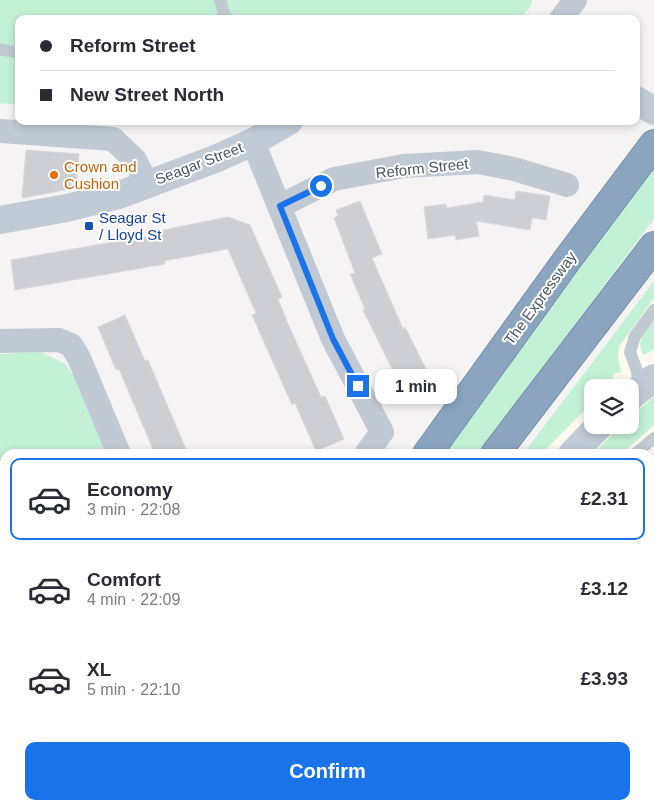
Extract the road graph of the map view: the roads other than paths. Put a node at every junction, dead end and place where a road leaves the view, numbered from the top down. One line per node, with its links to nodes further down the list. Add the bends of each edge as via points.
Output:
1 (220, 0): 3 (lane)
2 (575, 0): 4 (street)
3 (225, 15)
4 (564, 15)
5 (0, 49): 6 (lane)
6 (15, 52)
7 (279, 125): 9 (street)
8 (0, 131): 11 (street, via 113,139 135,160)
9 (258, 133): 11 (street, Seagar Street, via 215,159); 13 (street)
10 (654, 144): 23 (highway, The Expressway)
11 (147, 184): 14 (street, Seagar Street, via 67,208)
12 (568, 186): 13 (street, Reform Street, via 514,169 478,162 404,166 334,179)
13 (280, 206): 22 (street, via 333,339 389,425)
14 (0, 220)
15 (654, 246): 24 (highway)
16 (654, 310): 18 (lane, via 635,336 630,352)
17 (0, 341): 21 (street, via 59,340 71,345)
18 (641, 388)
19 (591, 434): 25 (street)
20 (654, 438): 26 (lane)
21 (117, 449)
22 (370, 449)
23 (431, 449)
24 (499, 449)
25 (577, 449)
26 (641, 449)

